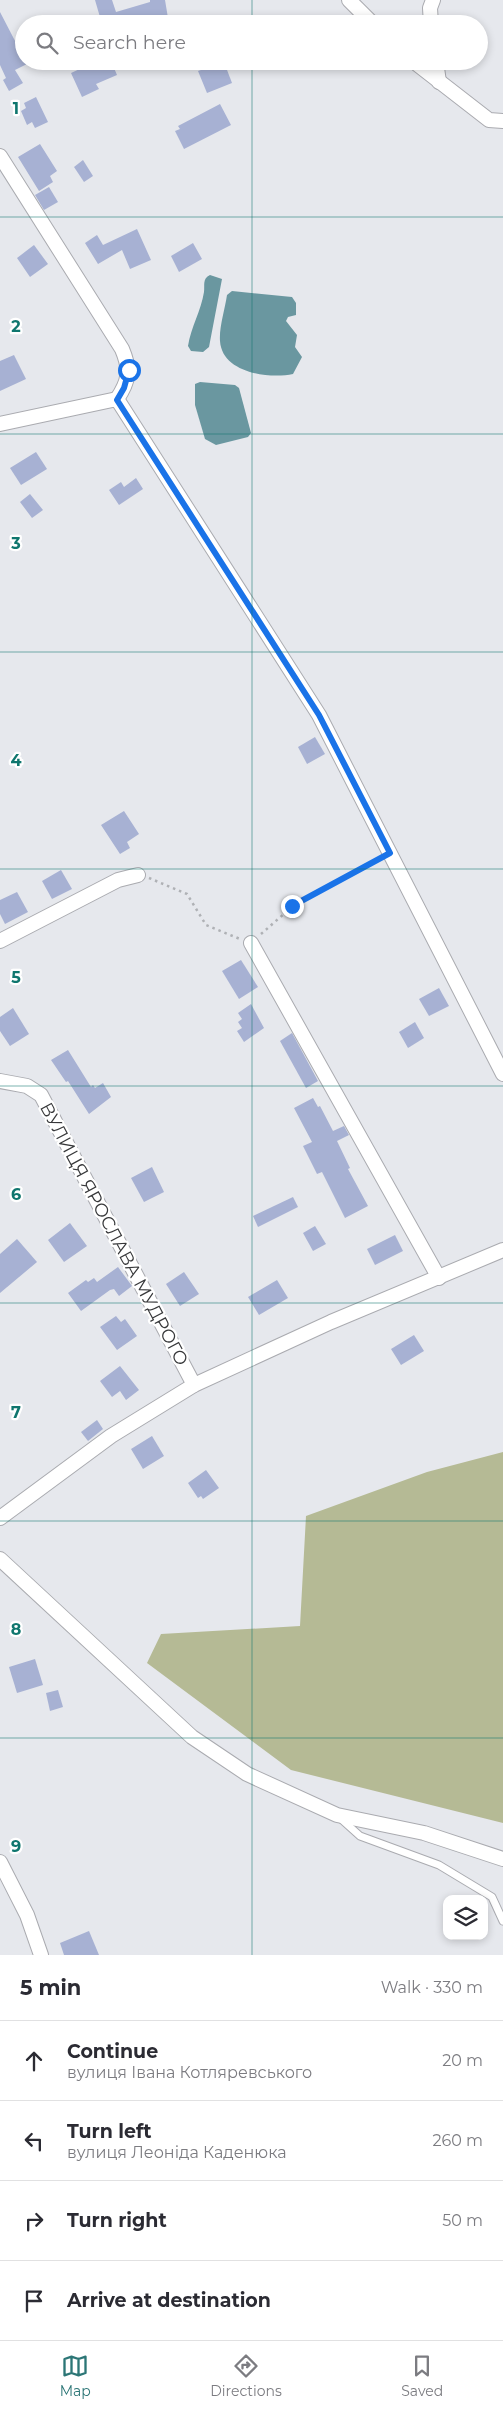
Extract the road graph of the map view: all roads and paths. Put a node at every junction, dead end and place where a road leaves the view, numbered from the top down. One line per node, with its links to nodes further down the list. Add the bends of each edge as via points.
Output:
1 (349, 0): 3 (street)
2 (433, 0): 4 (street)
3 (364, 15)
4 (430, 15)
5 (425, 70): 7 (street)
6 (438, 70): 7 (street)
7 (440, 82): 8 (street, via 490,120)
8 (503, 122)
9 (0, 156): 10 (street, via 122,349 129,370)
10 (117, 400): 11 (street); 12 (street, via 319,715)
11 (0, 424)
12 (390, 853): 15 (path, via 292,906); 16 (street)
13 (138, 875): 14 (street, via 118,880); 15 (path, via 158,880 187,894 206,925)
14 (0, 941)
15 (251, 944): 19 (street)
16 (503, 1074)
17 (0, 1081): 20 (street, ВУЛИЦЯ ЯРОСЛАВА МУДРОГО, via 27,1086 41,1095)
18 (503, 1250): 19 (street, ВУЛИЦЯ ЯРОСЛАВА МУДРОГО)
19 (439, 1278): 20 (street, ВУЛИЦЯ ЯРОСЛАВА МУДРОГО, via 331,1322)
20 (194, 1385): 21 (street, ВУЛИЦЯ ЯРОСЛАВА МУДРОГО, via 111,1436)
21 (0, 1518)
22 (0, 1559): 23 (street, via 192,1737 247,1774)
23 (337, 1815): 24 (street, via 424,1832); 26 (lane, via 360,1836 439,1865 492,1897)
24 (503, 1859)
25 (0, 1862): 27 (street, via 24,1908)
26 (503, 1921)
27 (41, 1955)

